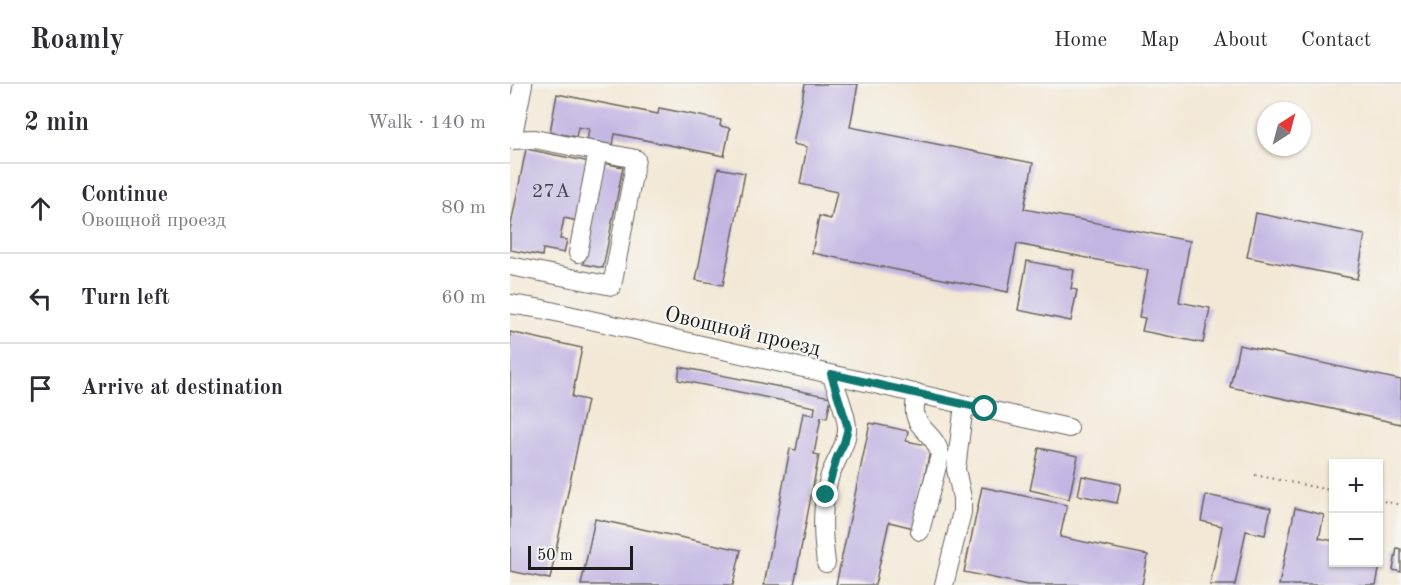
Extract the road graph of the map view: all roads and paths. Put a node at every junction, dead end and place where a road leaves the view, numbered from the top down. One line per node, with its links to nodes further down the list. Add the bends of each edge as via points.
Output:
1 (523, 84): 2 (street)
2 (511, 140): 3 (street, via 534,139)
3 (598, 151): 4 (street); 5 (street, via 636,159 612,286)
4 (578, 253)
5 (510, 266)
6 (510, 304): 7 (street, Овощной проезд)
7 (831, 374): 8 (street, Овощной проезд); 16 (street, via 848,428 829,479 823,510)
8 (917, 393): 9 (street, Овощной проезд); 15 (street, via 917,420 933,437 940,455)
9 (964, 405): 10 (street, Овощной проезд); 17 (street, via 956,469 962,512)
10 (1069, 428)
11 (1255, 475): 12 (path)
12 (1329, 490)
13 (1383, 501): 14 (path)
14 (1401, 505)
15 (920, 531)
16 (826, 563)
17 (944, 585)

